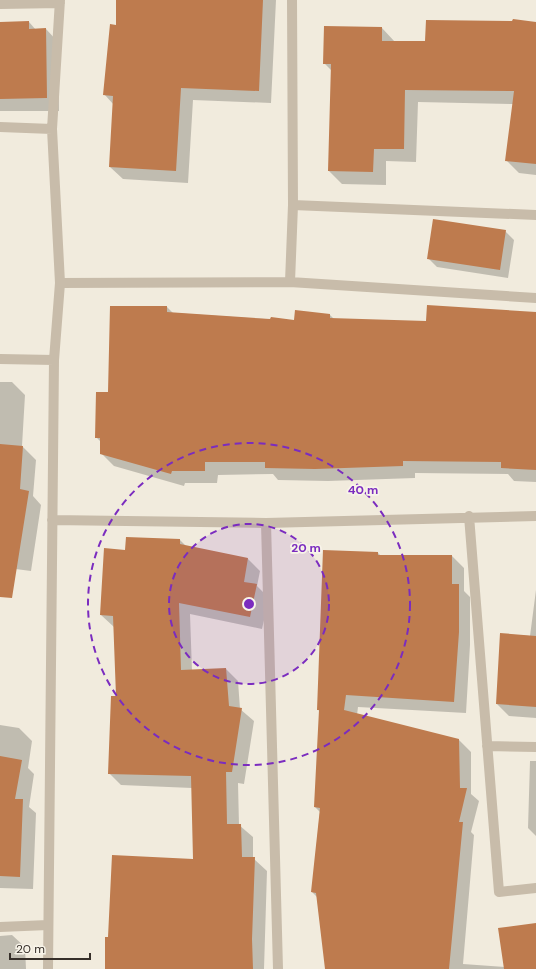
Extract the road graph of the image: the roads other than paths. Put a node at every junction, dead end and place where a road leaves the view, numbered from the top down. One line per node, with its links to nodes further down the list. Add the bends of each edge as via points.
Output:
1 (292, 0): 6 (street)
2 (60, 2): 3 (street); 5 (street)
3 (0, 4)
4 (0, 126): 5 (street)
5 (52, 129): 9 (street)
6 (293, 205): 7 (street); 8 (street)
7 (536, 216)
8 (290, 282): 9 (street); 10 (street)
9 (60, 283): 12 (street)
10 (536, 298)
11 (0, 359): 12 (street)
12 (54, 360): 15 (street)
13 (469, 516): 14 (street); 16 (street); 17 (street)
14 (536, 516)
15 (52, 520): 16 (street); 20 (street)
16 (266, 523): 23 (street)
17 (487, 746): 18 (street); 19 (street, via 499,892)
18 (536, 747)
19 (536, 888)
20 (48, 925): 21 (street); 22 (street)
21 (0, 927)
22 (48, 969)
23 (278, 969)

